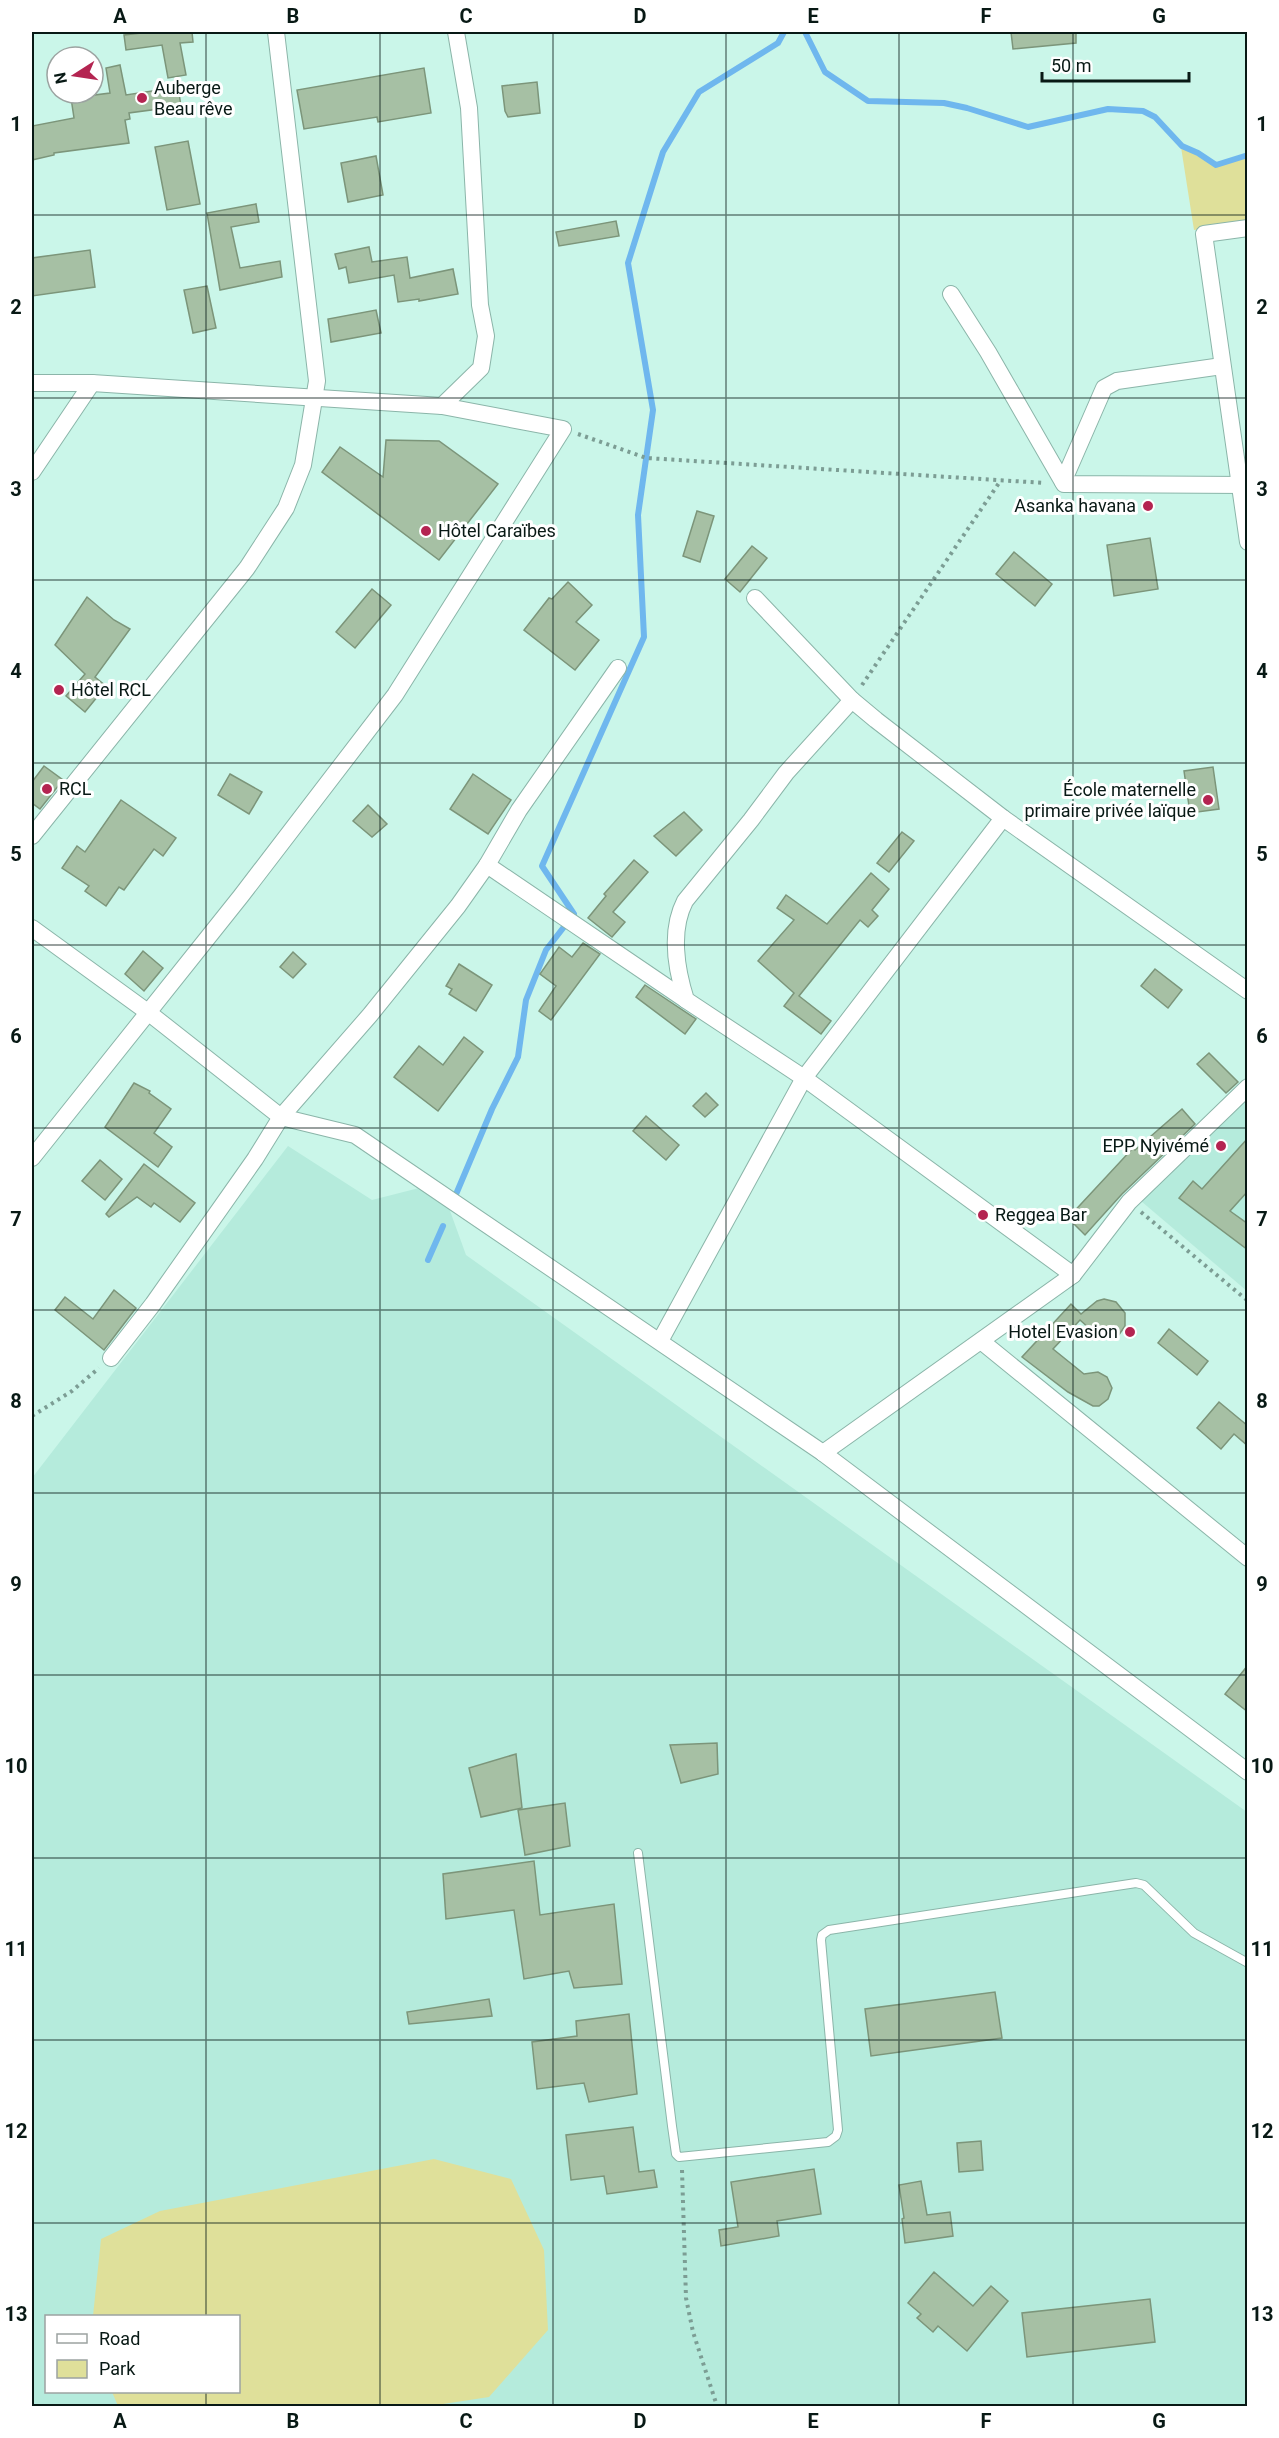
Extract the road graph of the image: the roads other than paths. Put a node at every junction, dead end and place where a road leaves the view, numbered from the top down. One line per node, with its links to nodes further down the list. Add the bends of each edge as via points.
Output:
1 (276, 32): 8 (street, via 317,381)
2 (456, 32): 9 (street, via 469,108 480,305 486,336 481,368)
3 (1248, 228): 5 (street, via 1204,234)
4 (951, 294): 11 (street)
5 (1222, 366): 11 (street, via 1117,381 1104,388); 12 (street)
6 (32, 383): 7 (street)
7 (92, 383): 8 (street); 10 (street)
8 (314, 398): 9 (street); 18 (street, via 303,465 286,508 247,568)
9 (442, 406): 23 (street, via 562,429 395,695)
10 (32, 472)
11 (1063, 483): 12 (street)
12 (1243, 484): 13 (street)
13 (1248, 542)
14 (756, 598): 16 (street)
15 (618, 668): 19 (street, via 519,810)
16 (852, 700): 17 (street); 22 (street, via 786,773 685,901 680,911 677,961)
17 (1003, 818): 21 (street); 24 (street)
18 (32, 836)
19 (487, 865): 22 (street); 26 (street, via 369,1015)
20 (32, 928): 23 (street)
21 (1248, 991)
22 (686, 999): 24 (street)
23 (149, 1012): 26 (street); 27 (street)
24 (804, 1078): 28 (street); 29 (street)
25 (1248, 1087): 28 (street, via 1129,1202)
26 (280, 1117): 29 (street, via 355,1135); 31 (street, via 153,1304)
27 (32, 1158)
28 (1073, 1275): 30 (street)
29 (660, 1341): 32 (street)
30 (981, 1341): 32 (street); 33 (street)
31 (111, 1358)
32 (823, 1452): 34 (street)
33 (1248, 1558)
34 (1248, 1772)
35 (638, 1853): 36 (lane, via 676,2154 682,2157 828,2142 836,2136 820,1940 829,1930 1136,1883 1204,1940)
36 (1248, 1963)

